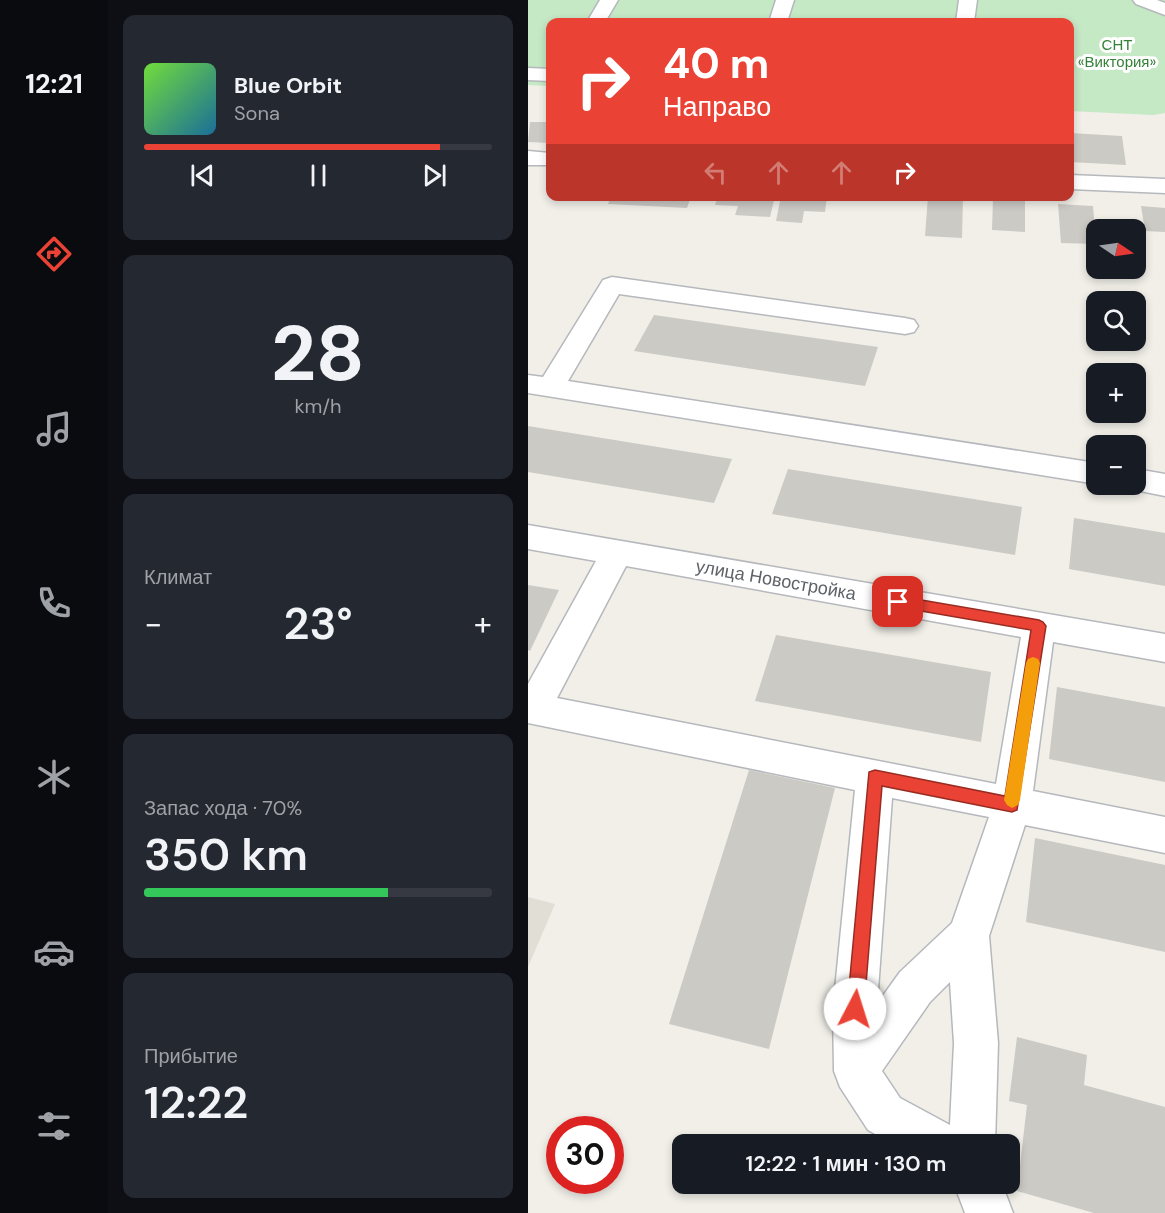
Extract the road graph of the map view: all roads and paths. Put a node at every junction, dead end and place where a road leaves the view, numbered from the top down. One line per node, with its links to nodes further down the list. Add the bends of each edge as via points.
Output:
1 (609, 0): 6 (street)
2 (785, 0): 7 (street)
3 (968, 0): 8 (street)
4 (1142, 0): 5 (street)
5 (1165, 10)
6 (598, 18)
7 (779, 18)
8 (966, 18)
9 (528, 74): 10 (street)
10 (546, 75)
11 (528, 158): 12 (street)
12 (546, 159)
13 (1074, 182): 14 (street)
14 (1165, 186)
15 (905, 326): 16 (street, via 612,285)
16 (539, 386): 17 (street)
17 (1086, 472)
18 (1146, 482): 19 (street)
19 (1165, 485)
20 (528, 537): 21 (street, улица Новостройка)
21 (617, 553): 22 (street, улица Новостройка); 24 (street)
22 (1039, 626): 23 (street, улица Новостройка); 26 (street)
23 (1165, 648)
24 (531, 709): 25 (street)
25 (875, 777): 26 (street); 29 (street, via 855,1009)
26 (1012, 805): 27 (street); 28 (street)
27 (1165, 835)
28 (968, 936): 29 (street, via 915,987); 31 (street, via 976,1043)
29 (856, 1071): 30 (street, via 884,1114)
30 (920, 1134)
31 (972, 1134)
32 (982, 1194): 33 (street)
33 (989, 1213)

